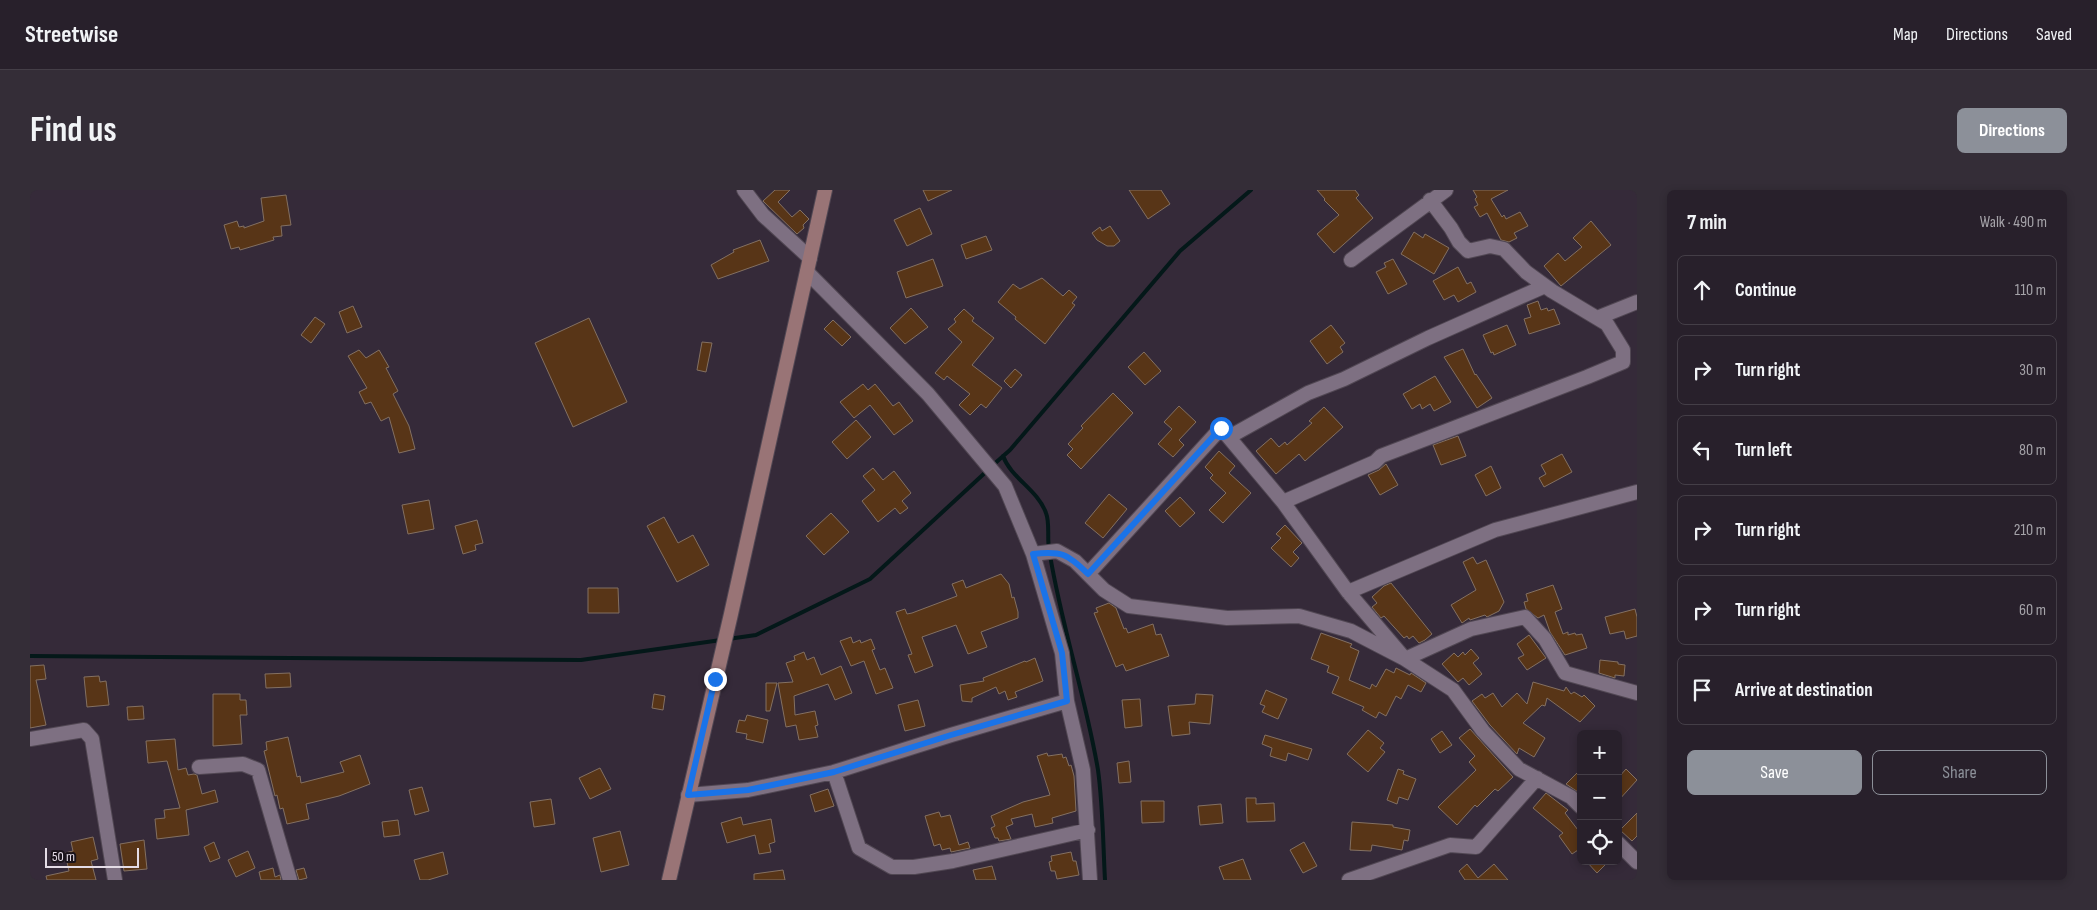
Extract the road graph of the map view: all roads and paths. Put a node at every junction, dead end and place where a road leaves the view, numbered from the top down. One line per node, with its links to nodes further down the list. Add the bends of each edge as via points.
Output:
1 (744, 190): 6 (street)
2 (825, 190): 6 (main road)
3 (1446, 190): 4 (street)
4 (1430, 200): 5 (street); 7 (street, via 1468,251 1490,246 1504,249)
5 (1351, 260)
6 (808, 265): 13 (street, via 928,394 1005,486); 23 (main road)
7 (1545, 286): 9 (street); 10 (street, via 1308,393)
8 (1637, 302): 9 (street)
9 (1597, 318): 12 (street, via 1607,324 1623,350 1623,362 1381,456 1375,462)
10 (1229, 437): 12 (street); 14 (street, via 1221,428)
11 (1637, 492): 15 (street, via 1495,530)
12 (1283, 502): 15 (street)
13 (1037, 553): 14 (street, via 1057,551 1075,561); 18 (street, via 1062,653)
14 (1088, 574): 16 (street, via 1104,590 1129,606 1227,618 1300,616 1351,631)
15 (1348, 592): 16 (street)
16 (1406, 659): 17 (street, via 1471,629 1525,617 1545,639 1566,673); 22 (street, via 1453,690 1519,769)
17 (1637, 693)
18 (1067, 701): 21 (street); 25 (street, via 1083,770)
19 (30, 739): 28 (street, via 84,730 92,738)
20 (199, 767): 29 (street, via 243,764 258,770)
21 (834, 772): 23 (street, via 748,790); 25 (street, via 859,848 892,867 952,861)
22 (1536, 778): 24 (street); 32 (street, via 1476,847 1450,845)
23 (688, 795): 30 (main road)
24 (1577, 803)
25 (1088, 830): 31 (street)
26 (1622, 847): 27 (street)
27 (1637, 862)
28 (115, 880)
29 (290, 880)
30 (669, 880)
31 (1090, 880)
32 (1349, 880)

